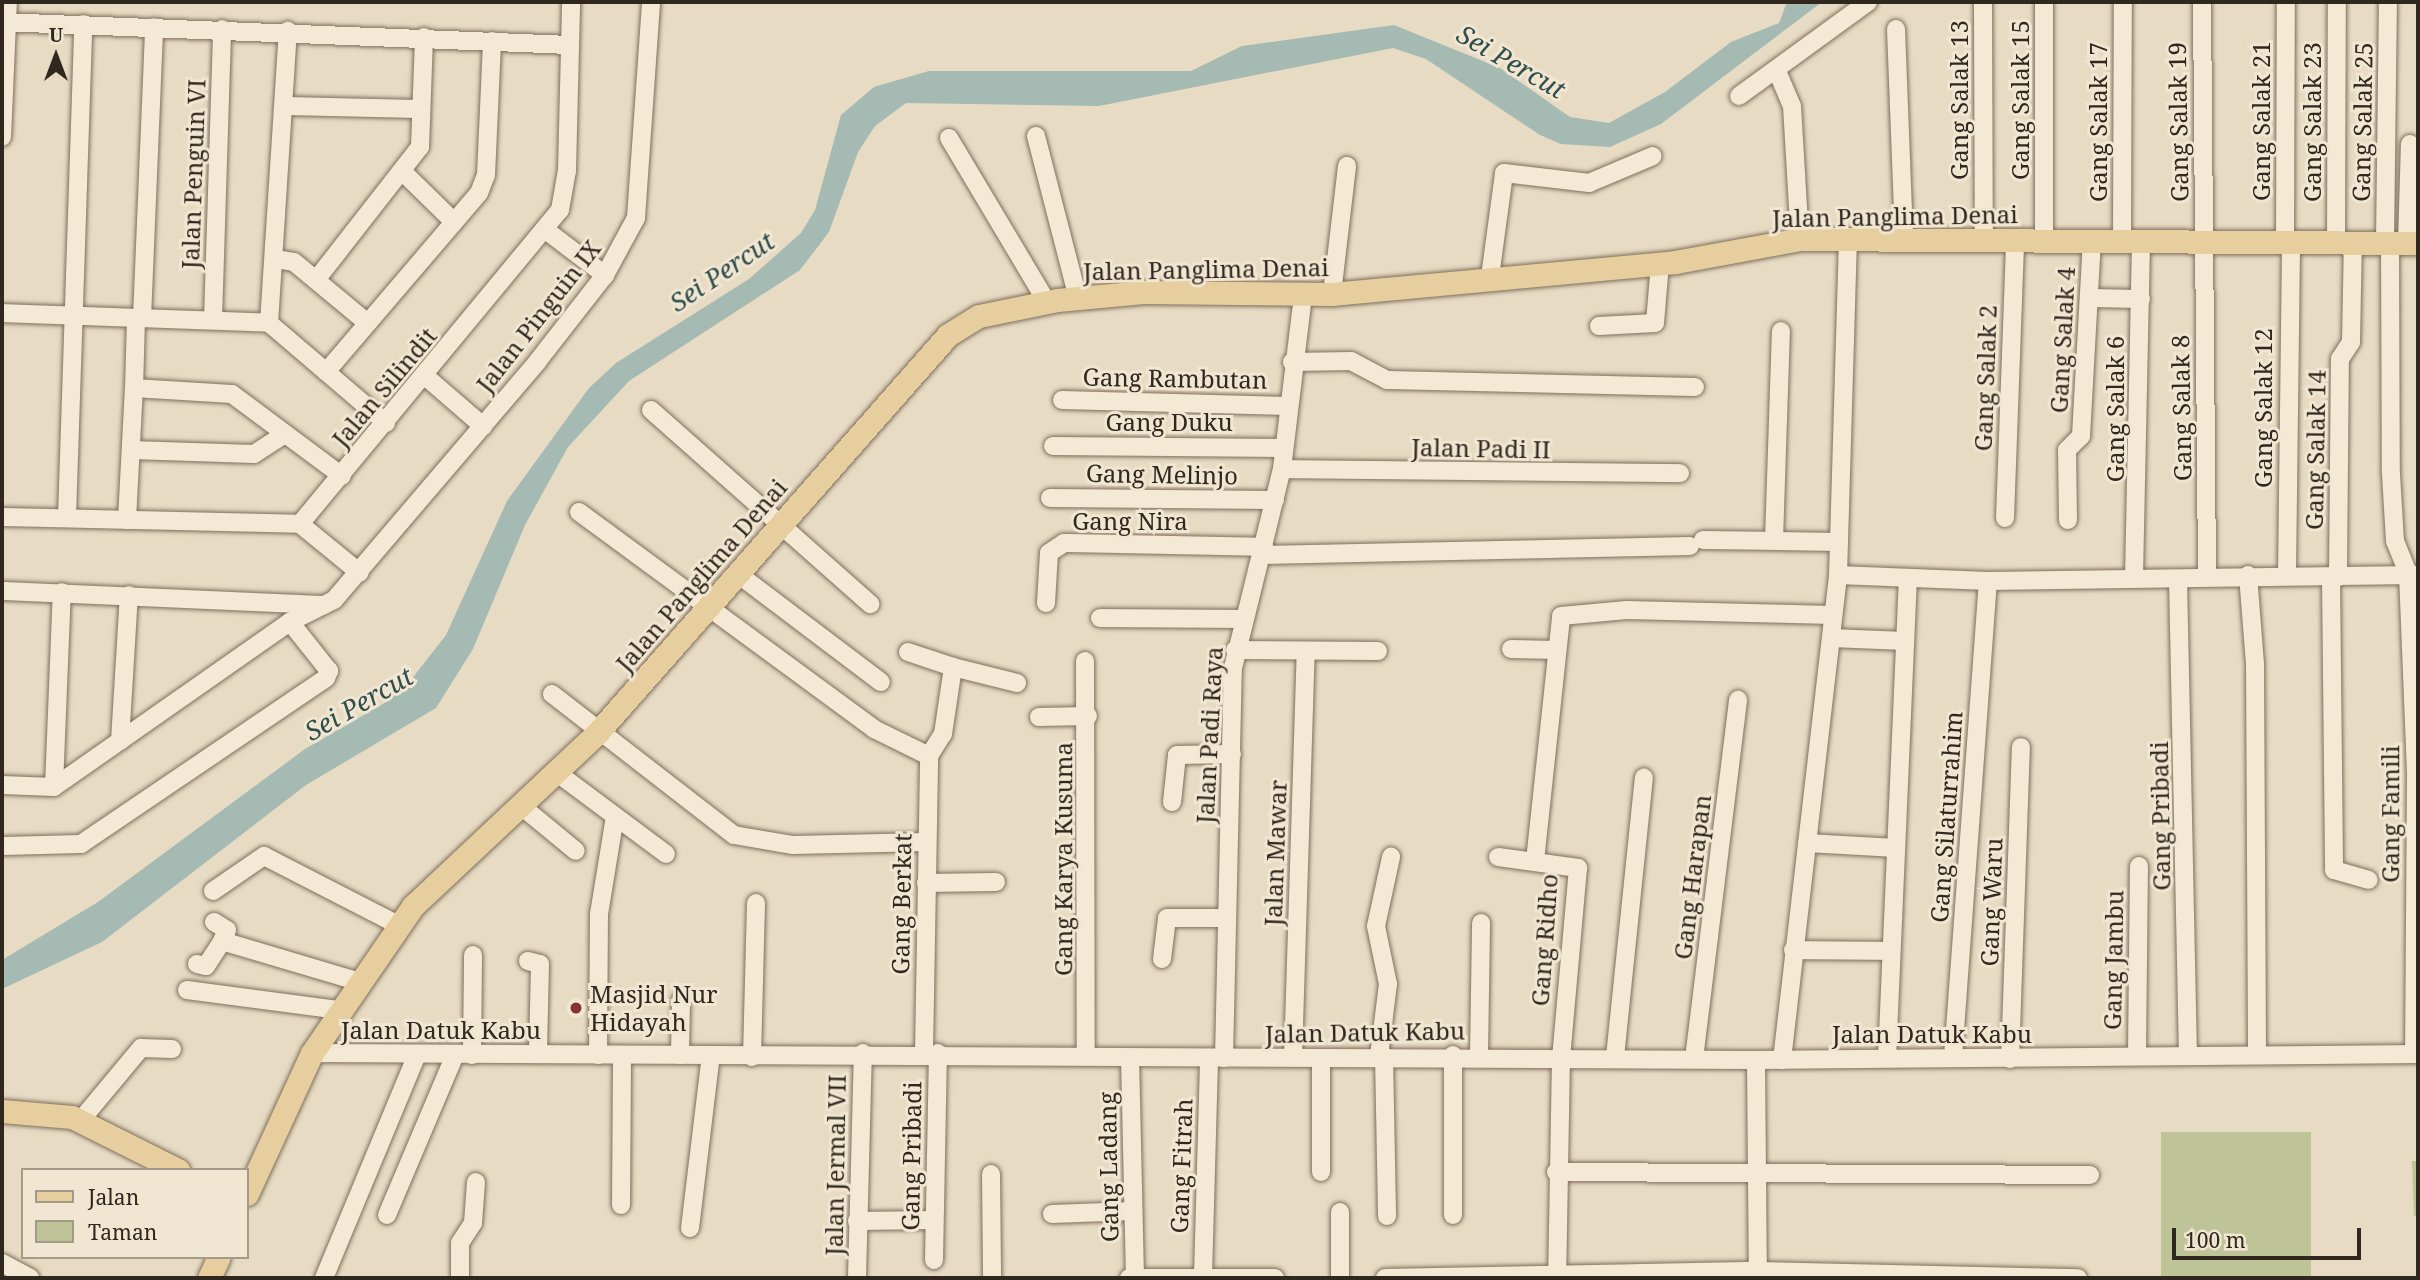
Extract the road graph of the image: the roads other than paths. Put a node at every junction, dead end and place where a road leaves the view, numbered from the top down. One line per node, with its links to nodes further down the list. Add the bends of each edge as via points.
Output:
1 (8, 2): 12 (street)
2 (571, 2): 20 (street, Jalan Silindit)
3 (651, 2): 48 (street, Jalan Pinguin IX, via 636,218)
4 (1868, 2): 21 (street)
5 (1983, 2): 37 (street, Gang Salak 13)
6 (2044, 2): 39 (street, Gang Salak 15)
7 (2123, 2): 41 (street, Gang Salak 17)
8 (2202, 2): 42 (street, Gang Salak 19)
9 (2286, 2): 43 (street, Gang Salak 21)
10 (2337, 2): 44 (street, Gang Salak 23)
11 (2388, 2): 45 (street, Gang Salak 25)
12 (4, 22): 13 (street); 26 (street)
13 (83, 24): 14 (street); 58 (street)
14 (154, 27): 15 (street); 59 (street)
15 (222, 29): 17 (street); 60 (street, Jalan Penguin VI)
16 (1896, 29): 36 (street)
17 (288, 32): 18 (street); 23 (street)
18 (424, 37): 19 (street); 24 (street)
19 (492, 41): 20 (street); 32 (street, via 486,175)
20 (570, 45): 33 (street, Jalan Silindit, via 566,192)
21 (1777, 71): 22 (street); 35 (street, via 1792,106)
22 (1739, 96)
23 (284, 106): 24 (street); 46 (street)
24 (420, 109): 31 (street, via 420,146)
25 (1036, 136): 53 (street)
26 (2, 137)
27 (949, 138): 56 (street)
28 (2410, 144): 45 (street)
29 (1653, 156): 49 (street, via 1614,177 1589,183 1504,173)
30 (1347, 166): 51 (street)
31 (404, 173): 32 (street); 50 (street)
32 (454, 222): 61 (street)
33 (547, 230): 48 (street); 67 (street, Jalan Silindit)
34 (1848, 238): 35 (main road, Jalan Panglima Denai); 36 (main road, Jalan Panglima Denai); 93 (street)
35 (1800, 239): 47 (main road, Jalan Panglima Denai)
36 (1904, 239): 37 (main road, Jalan Panglima Denai)
37 (1984, 239): 38 (main road, Jalan Panglima Denai)
38 (2015, 240): 39 (main road, Jalan Panglima Denai); 87 (street, Gang Salak 2)
39 (2044, 240): 40 (main road, Jalan Panglima Denai)
40 (2092, 241): 41 (main road, Jalan Panglima Denai); 54 (street, Gang Salak 4)
41 (2132, 241): 42 (main road, Jalan Panglima Denai); 55 (street, Gang Salak 6)
42 (2205, 241): 43 (main road, Jalan Panglima Denai); 98 (street, Gang Salak 8)
43 (2288, 241): 44 (main road, Jalan Panglima Denai); 100 (street, Gang Salak 12)
44 (2345, 242): 45 (main road, Jalan Panglima Denai); 103 (street, Gang Salak 14, via 2351,342 2340,359)
45 (2400, 242): 101 (street, Gang Famili, via 2391,474 2395,541)
46 (275, 259): 50 (street, via 294,262); 62 (street)
47 (1660, 263): 49 (main road, Jalan Panglima Denai); 63 (street, via 1655,323)
48 (605, 275): 74 (street, Jalan Pinguin IX)
49 (1490, 277): 51 (main road, Jalan Panglima Denai)
50 (316, 280): 61 (street)
51 (1332, 294): 52 (main road, Jalan Panglima Denai)
52 (1303, 295): 53 (main road, Jalan Panglima Denai); 65 (street, Jalan Padi Raya)
53 (1078, 298): 56 (main road, Jalan Panglima Denai)
54 (2089, 298): 55 (street); 89 (street, Gang Salak 4, via 2081,436 2067,450)
55 (2141, 299): 102 (street, Gang Salak 6)
56 (1046, 301): 91 (main road, Jalan Panglima Denai, via 979,316 948,335)
57 (2, 313): 58 (street)
58 (72, 316): 59 (street); 86 (street)
59 (139, 318): 60 (street); 69 (street)
60 (212, 320): 62 (street)
61 (365, 321): 66 (street)
62 (269, 323): 66 (street)
63 (1599, 326)
64 (1781, 331): 92 (street)
65 (1292, 362): 68 (street, via 1351,360 1387,380); 71 (street, Jalan Padi Raya)
66 (326, 372): 73 (street)
67 (425, 376): 73 (street, Jalan Silindit); 74 (street)
68 (1695, 387)
69 (134, 388): 75 (street, via 222,390); 78 (street)
70 (1062, 400): 71 (street, Gang Rambutan)
71 (1288, 406): 77 (street, Jalan Padi Raya)
72 (651, 410): 91 (street)
73 (386, 423): 81 (street, Jalan Silindit)
74 (483, 426): 95 (street, Jalan Pinguin IX)
75 (285, 434): 78 (street, via 254,454); 81 (street)
76 (1053, 446): 77 (street, Gang Duku)
77 (1284, 448): 79 (street, Jalan Padi Raya)
78 (131, 450): 88 (street)
79 (1282, 469): 80 (street, Jalan Padi II); 83 (street, Jalan Padi Raya)
80 (1680, 473)
81 (342, 476): 90 (street, Jalan Silindit)
82 (1050, 498): 83 (street, Gang Melinjo)
83 (1275, 500): 94 (street, Jalan Padi Raya)
84 (579, 512): 113 (street)
85 (2, 517): 86 (street)
86 (66, 517): 88 (street)
87 (2005, 518)
88 (127, 520): 90 (street)
89 (2068, 520)
90 (300, 524): 95 (street)
91 (779, 525): 96 (main road, Jalan Panglima Denai); 111 (street)
92 (1774, 540): 93 (street); 94 (street)
93 (1839, 542): 97 (street)
94 (1264, 551): 110 (street, Gang Nira, via 1064,543 1049,552); 116 (street, Jalan Padi Raya)
95 (359, 573): 112 (street, Jalan Pinguin IX)
96 (738, 574): 113 (main road, Jalan Panglima Denai); 128 (street)
97 (1838, 575): 104 (street); 114 (street)
98 (2207, 575): 99 (street); 105 (street)
99 (2248, 575): 100 (street); 181 (street, via 2255,664)
100 (2287, 575): 103 (street)
101 (2413, 575): 103 (street); 184 (street, Gang Famili)
102 (2134, 577): 105 (street); 106 (street)
103 (2334, 577): 156 (street, Gang Salak 14, via 2334,870)
104 (1908, 578): 106 (street); 119 (street)
105 (2178, 579): 180 (street, Gang Pribadi)
106 (1988, 581): 200 (street, Gang Silaturrahim)
107 (2, 591): 108 (street)
108 (62, 592): 109 (street); 142 (street)
109 (129, 595): 112 (street); 135 (street)
110 (1046, 603)
111 (870, 604)
112 (327, 605): 117 (street)
113 (710, 605): 134 (main road, Jalan Panglima Denai); 138 (street, via 874,729)
114 (1833, 615): 118 (street); 122 (street, via 1574,611 1558,620)
115 (1100, 618): 116 (street)
116 (1242, 619): 121 (street, Jalan Padi Raya)
117 (290, 622): 135 (street); 148 (street, via 328,670 326,678 81,844)
118 (1831, 638): 119 (street); 147 (street)
119 (1905, 641): 149 (street)
120 (1511, 649): 122 (street)
121 (1235, 650): 125 (street); 137 (street, Jalan Padi Raya)
122 (1557, 650): 154 (street)
123 (1378, 651): 125 (street)
124 (908, 652): 127 (street)
125 (1306, 652): 197 (street, Jalan Mawar)
126 (1085, 661): 132 (street, Gang Karya Kusuma)
127 (953, 667): 129 (street); 138 (street, via 943,734)
128 (881, 682)
129 (1017, 683)
130 (552, 694): 134 (street)
131 (1738, 700): 204 (street, Gang Harapan)
132 (1088, 716): 133 (street); 193 (street, Gang Karya Kusuma)
133 (1039, 717)
134 (598, 732): 139 (main road, Jalan Panglima Denai); 146 (street, via 742,837 793,845)
135 (120, 741): 142 (street)
136 (2021, 747): 205 (street, Gang Waru)
137 (1232, 754): 143 (street, via 1177,755); 161 (street, Jalan Padi Raya)
138 (929, 755): 146 (street, Gang Berkat)
139 (556, 772): 144 (main road, Jalan Panglima Denai); 145 (street)
140 (1644, 778): 199 (street)
141 (2, 785): 142 (street)
142 (54, 787)
143 (1172, 802)
144 (520, 805): 150 (street); 164 (main road, Jalan Panglima Denai)
145 (615, 816): 151 (street); 187 (street, via 599,914)
146 (927, 842): 157 (street, Gang Berkat)
147 (1807, 843): 149 (street); 166 (street)
148 (2, 846)
149 (1896, 848): 167 (street)
150 (576, 851)
151 (666, 854)
152 (1391, 857): 195 (street, via 1377,926 1388,984)
153 (1498, 858): 154 (street)
154 (1535, 861): 198 (street, Gang Ridho, via 1574,864 1578,873)
155 (2139, 866): 183 (street, Gang Jambu)
156 (2369, 880)
157 (926, 883): 158 (street); 179 (street, Gang Berkat)
158 (996, 883)
159 (213, 891): 164 (street, via 264,856)
160 (756, 903): 196 (street)
161 (1227, 918): 169 (street, via 1167,918); 201 (street, Jalan Padi Raya)
162 (214, 922): 165 (street, via 227,930)
163 (1481, 922): 192 (street)
164 (398, 925): 172 (main road, Jalan Panglima Denai)
165 (222, 941): 171 (street, via 206,966); 172 (street)
166 (1793, 950): 167 (street); 207 (street)
167 (1891, 951): 203 (street)
168 (473, 956): 186 (street)
169 (1162, 959)
170 (528, 961): 182 (street, via 540,964)
171 (197, 964)
172 (357, 981): 175 (main road, Jalan Panglima Denai)
173 (187, 990): 175 (street)
174 (681, 1000): 189 (street)
175 (338, 1010): 177 (main road, Jalan Panglima Denai)
176 (172, 1049): 209 (street, via 141,1048)
177 (312, 1053): 185 (street, Jalan Datuk Kabu); 217 (main road, Jalan Panglima Denai)
178 (863, 1053): 179 (street, Jalan Datuk Kabu); 196 (street, Jalan Datuk Kabu); 226 (street, Jalan Jermal VII)
179 (931, 1053): 193 (street, Jalan Datuk Kabu); 225 (street, Gang Pribadi)
180 (2188, 1053): 181 (street, Jalan Datuk Kabu); 183 (street, Jalan Datuk Kabu)
181 (2257, 1053): 184 (street, Jalan Datuk Kabu)
182 (538, 1054): 186 (street, Jalan Datuk Kabu); 187 (street, Jalan Datuk Kabu)
183 (2137, 1054): 205 (street, Jalan Datuk Kabu)
184 (2416, 1054)
185 (417, 1055): 186 (street, Jalan Datuk Kabu); 236 (street)
186 (463, 1055): 222 (street)
187 (598, 1055): 188 (street, Jalan Datuk Kabu)
188 (622, 1055): 189 (street, Jalan Datuk Kabu); 218 (street)
189 (680, 1055): 190 (street, Jalan Datuk Kabu)
190 (710, 1055): 196 (street, Jalan Datuk Kabu); 227 (street)
191 (1453, 1055): 192 (street, Jalan Datuk Kabu); 195 (street, Jalan Datuk Kabu); 223 (street)
192 (1479, 1055): 198 (street, Jalan Datuk Kabu)
193 (1086, 1056): 194 (street, Jalan Datuk Kabu)
194 (1130, 1056): 201 (street, Jalan Datuk Kabu); 219 (street, Gang Ladang)
195 (1382, 1056): 202 (street, Jalan Datuk Kabu); 224 (street)
196 (752, 1057)
197 (1293, 1057): 201 (street, Jalan Datuk Kabu); 202 (street, Jalan Datuk Kabu)
198 (1561, 1057): 199 (street, Jalan Datuk Kabu); 212 (street)
199 (1615, 1057): 204 (street, Jalan Datuk Kabu)
200 (1953, 1057): 203 (street, Jalan Datuk Kabu); 205 (street, Jalan Datuk Kabu)
201 (1217, 1058): 233 (street, Gang Fitrah)
202 (1321, 1058): 211 (street)
203 (1887, 1058): 207 (street, Jalan Datuk Kabu)
204 (1694, 1059): 206 (street, Jalan Datuk Kabu)
205 (2010, 1059)
206 (1756, 1060): 207 (street, Jalan Datuk Kabu); 213 (street)
207 (1782, 1060)
208 (2, 1111): 209 (main road)
209 (80, 1120): 210 (main road)
210 (174, 1168)
211 (1321, 1172)
212 (1556, 1172): 213 (street); 232 (street)
213 (1755, 1172): 215 (street); 231 (street)
214 (991, 1174): 239 (street)
215 (2090, 1175)
216 (476, 1182): 237 (street, via 473,1223 460,1244)
217 (248, 1192)
218 (621, 1205)
219 (1133, 1211): 221 (street); 240 (street, Gang Ladang)
220 (1340, 1212): 243 (street)
221 (1052, 1214)
222 (387, 1215)
223 (1453, 1215)
224 (1387, 1216)
225 (933, 1220): 226 (street); 229 (street, Gang Pribadi)
226 (857, 1221): 238 (street, Jalan Jermal VII)
227 (690, 1228)
228 (218, 1259): 235 (main road)
229 (934, 1260)
230 (2, 1263): 234 (street)
231 (1758, 1271): 232 (street); 245 (street)
232 (1557, 1275): 244 (street)
233 (1203, 1276): 240 (street); 241 (street)
234 (30, 1278)
235 (209, 1278)
236 (324, 1278)
237 (460, 1278)
238 (858, 1278)
239 (992, 1278)
240 (1132, 1278)
241 (1240, 1278): 242 (street)
242 (1275, 1278)
243 (1340, 1278)
244 (1385, 1278)
245 (2078, 1278)

